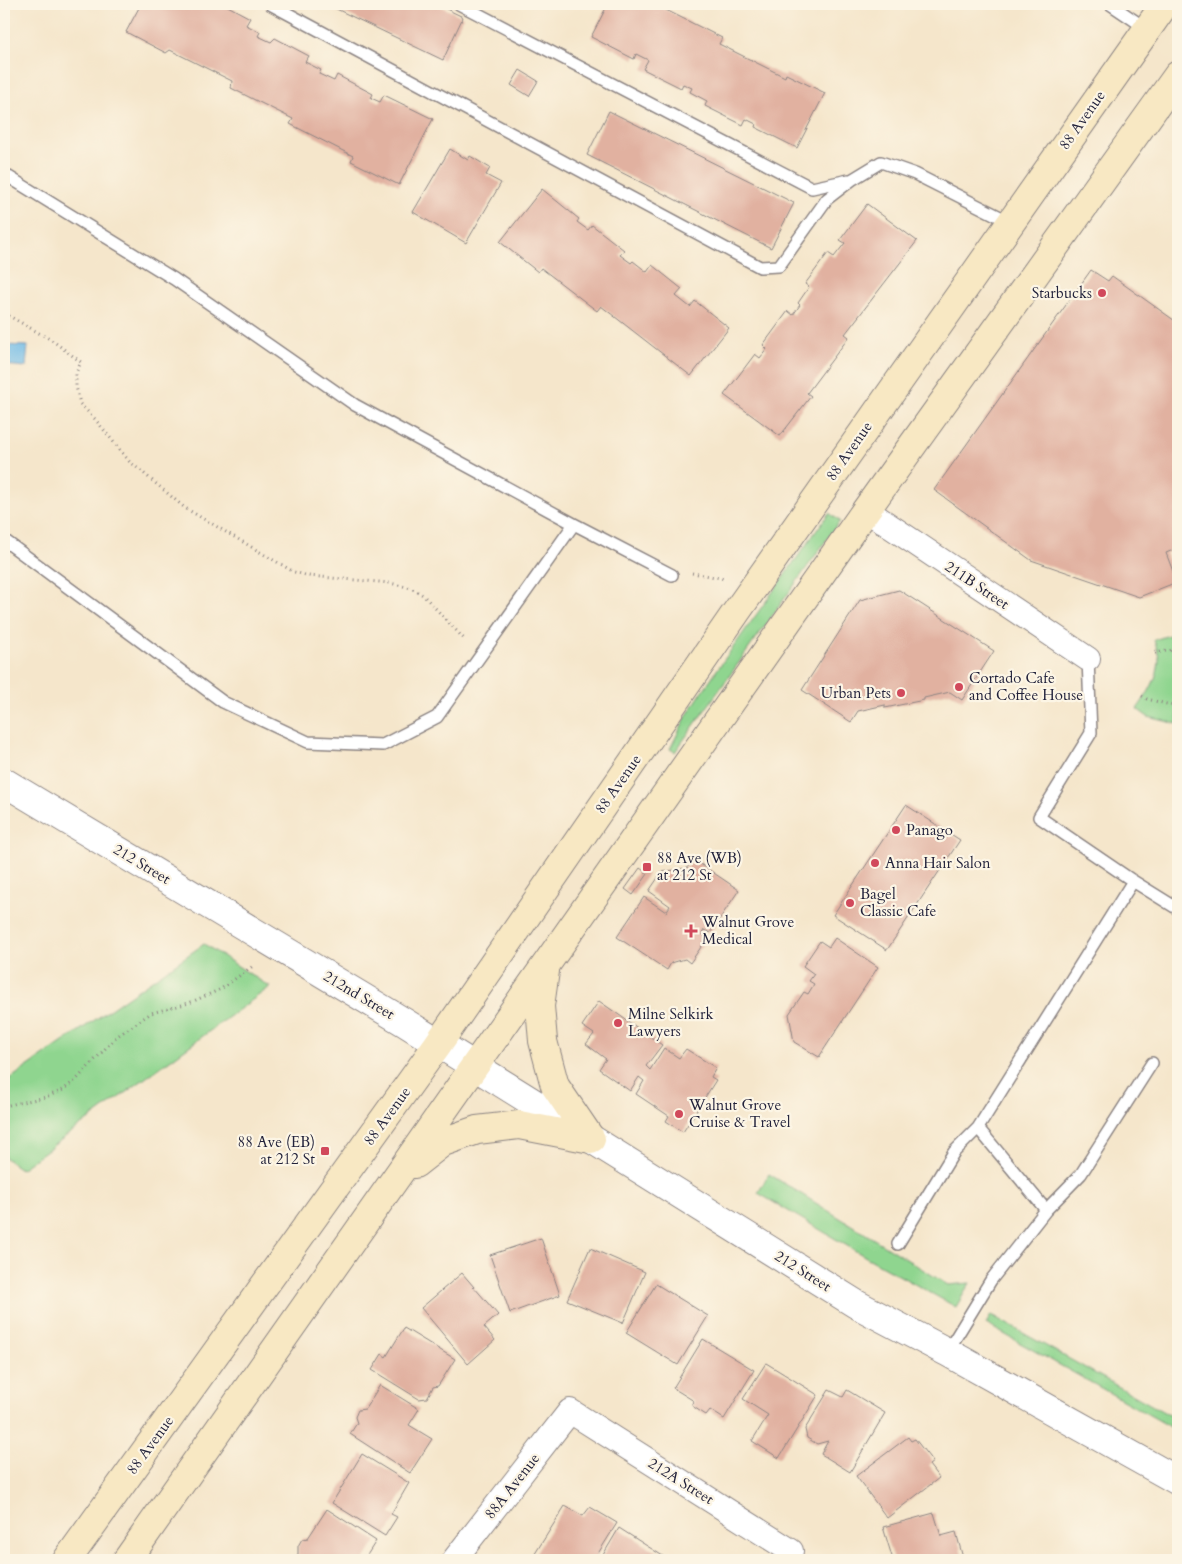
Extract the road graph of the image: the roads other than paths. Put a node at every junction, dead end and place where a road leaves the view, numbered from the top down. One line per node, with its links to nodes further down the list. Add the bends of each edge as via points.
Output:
1 (270, 4): 8 (lane, via 760,267 780,266 827,199)
2 (459, 4): 8 (lane, via 812,188)
3 (1110, 4): 5 (lane)
4 (1164, 4): 5 (main road, 88 Avenue)
5 (1147, 29): 9 (main road, 88 Avenue)
6 (1178, 75): 10 (main road)
7 (4, 174): 11 (lane, via 174,279 355,405)
8 (853, 179): 9 (lane, via 881,162 915,174)
9 (1010, 222): 20 (main road, 88 Avenue)
10 (866, 510): 14 (street, 211B Street); 19 (main road)
11 (574, 524): 12 (lane, via 437,717 383,745 308,742 223,702); 13 (lane)
12 (4, 540)
13 (672, 575)
14 (1088, 658): 16 (lane, via 1091,734 1039,818)
15 (4, 782): 18 (street, 212 Street)
16 (1133, 881): 17 (lane); 23 (lane)
17 (1178, 909)
18 (280, 946): 20 (street, 212nd Street)
19 (545, 966): 22 (main road); 24 (main road, via 540,1006 543,1041 555,1086)
20 (438, 1044): 22 (street, 212 Street); 32 (main road, 88 Avenue)
21 (1152, 1063): 26 (lane, via 1081,1174)
22 (474, 1066): 24 (street, 212 Street); 25 (main road)
23 (978, 1128): 26 (lane); 27 (lane, via 954,1152)
24 (591, 1139): 25 (main road, via 519,1125 477,1130 443,1142); 28 (street, 212 Street, via 856,1304)
25 (394, 1180): 33 (main road)
26 (1046, 1210): 28 (lane, via 991,1280)
27 (898, 1244)
28 (947, 1352): 30 (street, 212 Street)
29 (570, 1411): 31 (street, 212A Street); 34 (street, 88A Avenue)
30 (1178, 1481)
31 (791, 1551)
32 (67, 1560)
33 (127, 1560)
34 (454, 1560)

